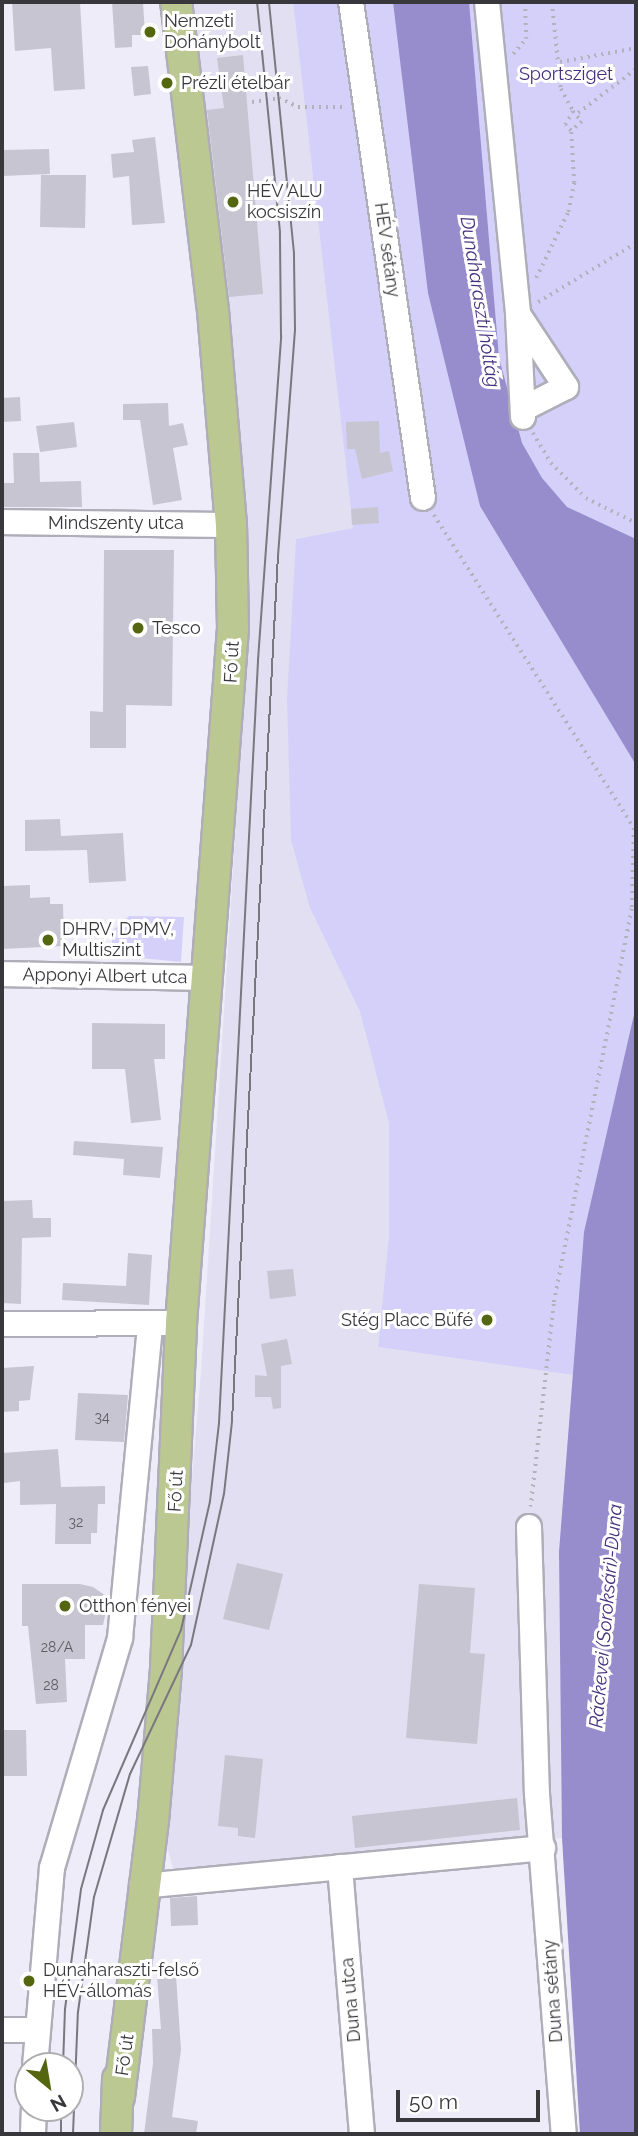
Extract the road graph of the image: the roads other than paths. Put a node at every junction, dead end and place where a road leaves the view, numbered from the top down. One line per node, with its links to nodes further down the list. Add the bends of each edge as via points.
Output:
1 (176, 2): 7 (main road, Fő út, via 213,311)
2 (351, 2): 5 (street, HÉV sétány)
3 (487, 2): 4 (street)
4 (518, 314): 4 (street, via 523,413 566,387)
5 (423, 498)
6 (2, 522): 7 (street, Mindszenty utca)
7 (231, 524): 9 (main road, Fő út, via 232,654)
8 (2, 974): 9 (street, Apponyi Albert utca)
9 (209, 978): 10 (main road, Fő út)
10 (181, 1323): 12 (street); 16 (main road, Fő út, via 166,1669 153,1821); 20 (main road, Fő út, via 174,1351 147,1738 130,1888)
11 (2, 1324): 12 (street)
12 (150, 1324): 18 (street, via 120,1637 52,1867)
13 (529, 1527): 14 (street, Duna sétány, via 537,1794)
14 (543, 1849): 15 (street); 23 (street, Duna sétány)
15 (340, 1867): 16 (street); 22 (street, Duna utca)
16 (142, 1886): 20 (main road, Fő út)
17 (2, 2030): 18 (street)
18 (37, 2030): 19 (street)
19 (36, 2052)
20 (118, 2097): 21 (main road)
21 (116, 2134)
22 (362, 2134)
23 (564, 2134)

